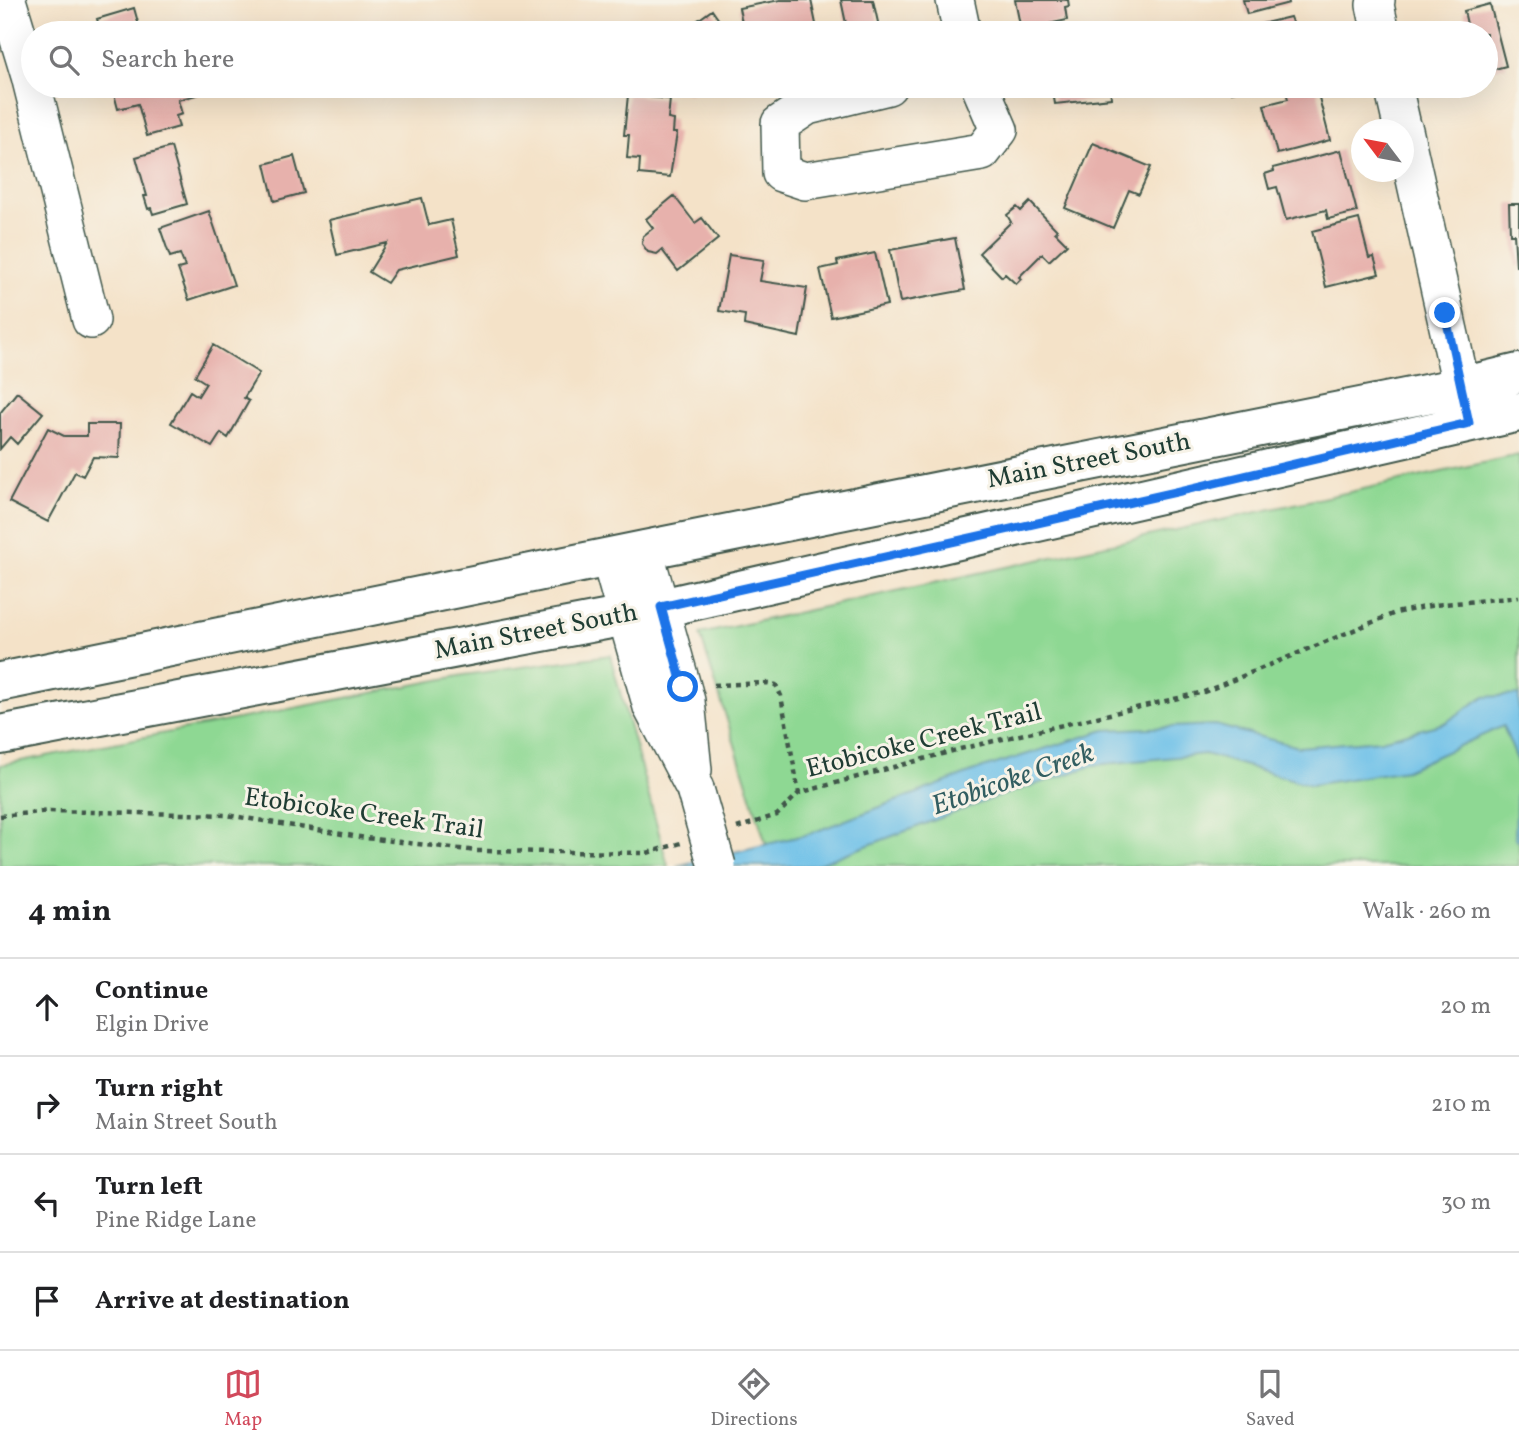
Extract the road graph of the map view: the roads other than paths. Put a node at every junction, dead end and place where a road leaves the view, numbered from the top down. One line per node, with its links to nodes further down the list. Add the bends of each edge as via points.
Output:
1 (6, 0): 6 (street)
2 (955, 0): 4 (street)
3 (1376, 0): 5 (street)
4 (959, 21)
5 (1378, 21)
6 (21, 48)
7 (36, 98): 13 (street)
8 (839, 98): 9 (street, via 807,106 780,124 781,173 805,181 982,152 999,130)
9 (985, 98)
10 (1396, 98): 11 (street)
11 (1400, 119)
12 (1414, 179): 15 (street)
13 (91, 320)
14 (1519, 373): 15 (main road, Main Street South)
15 (1465, 405): 16 (main road, Main Street South); 17 (main road, Main Street South); 18 (main road, Main Street South, via 1176,492)
16 (1519, 412)
17 (627, 554): 18 (street); 19 (main road, Main Street South)
18 (644, 611): 20 (main road, Main Street South); 21 (street, bridge, via 686,701 695,789)
19 (0, 682)
20 (0, 735)
21 (717, 866)

